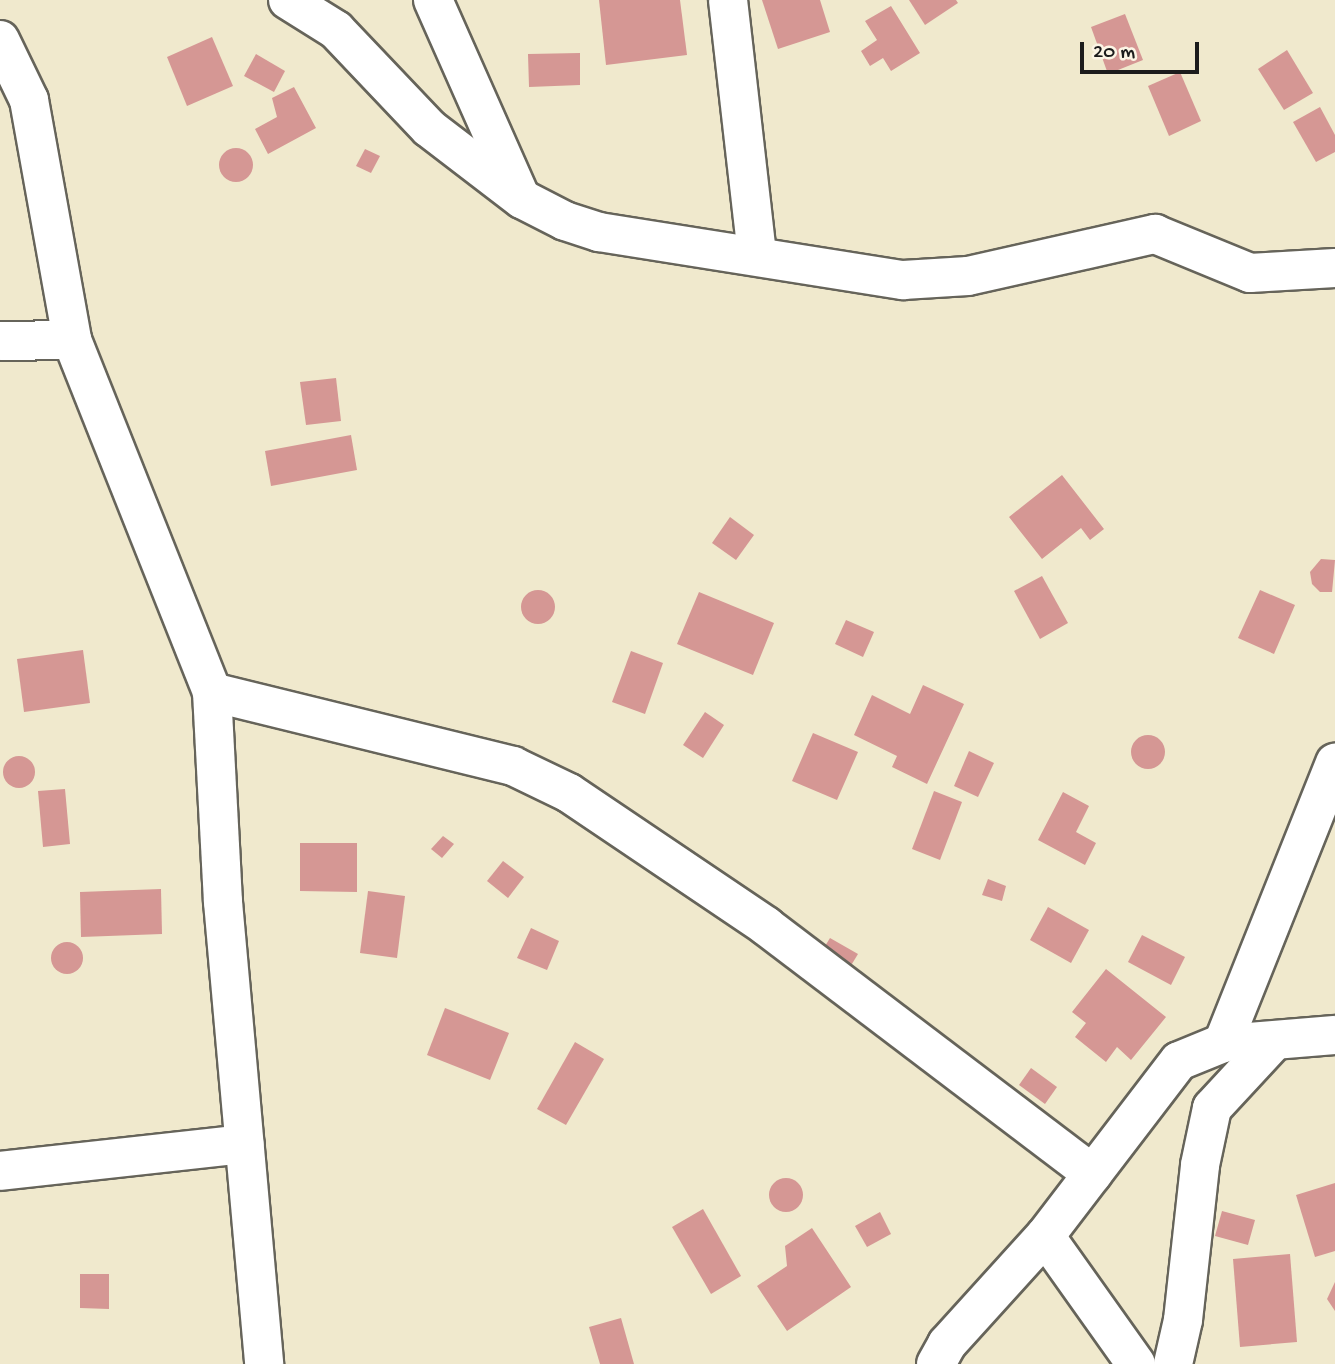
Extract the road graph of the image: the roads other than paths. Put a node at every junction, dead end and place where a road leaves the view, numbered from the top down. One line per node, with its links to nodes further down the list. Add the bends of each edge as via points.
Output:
1 (288, 0): 5 (street, via 336,30 429,128)
2 (433, 0): 5 (street)
3 (727, 0): 6 (street)
4 (0, 40): 8 (street, via 29,100)
5 (522, 199): 6 (street, via 598,232)
6 (757, 254): 7 (street, via 903,280 937,281 1155,234 1250,272)
7 (1335, 268)
8 (72, 340): 9 (street); 10 (street)
9 (0, 341)
10 (212, 692): 15 (street, via 223,902); 17 (street, via 513,766 569,793 766,926)
11 (1335, 763): 14 (street)
12 (1335, 1035): 13 (street)
13 (1274, 1041): 14 (street); 22 (street, via 1212,1108 1200,1165 1184,1320)
14 (1223, 1043): 17 (street, via 1180,1061)
15 (245, 1144): 16 (street); 19 (street)
16 (0, 1171)
17 (1093, 1174): 18 (street)
18 (1045, 1236): 20 (street, via 947,1344); 21 (street)
19 (264, 1364)
20 (936, 1364)
21 (1136, 1364)
22 (1173, 1364)

